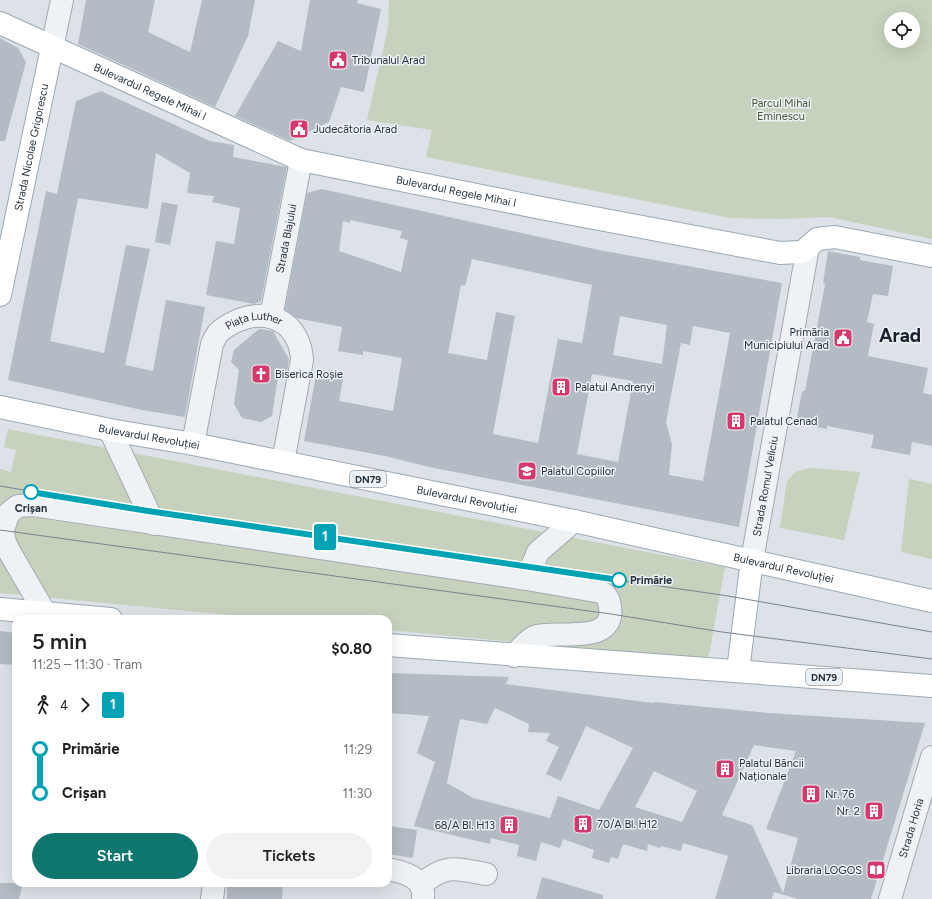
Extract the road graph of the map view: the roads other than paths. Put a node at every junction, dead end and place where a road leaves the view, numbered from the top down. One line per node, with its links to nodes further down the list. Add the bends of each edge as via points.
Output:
1 (62, 0): 3 (street, Strada Nicolae Grigorescu)
2 (0, 24): 3 (main road, Bulevardul Regele Mihai I)
3 (52, 48): 4 (main road, Bulevardul Regele Mihai I); 7 (main road, Strada Nicolae Grigorescu)
4 (301, 160): 5 (main road, Bulevardul Regele Mihai I, via 780,253 799,252); 8 (street, Strada Blajului)
5 (808, 247): 6 (main road, Bulevardul Regele Mihai I, via 817,239 835,237); 15 (street, Strada Romul Veliciu)
6 (932, 256)
7 (1, 284)
8 (271, 317): 11 (street, Piața Luther, via 247,317 228,326 219,333 212,344); 12 (street, Piața Luther, via 286,324 292,332 298,341 302,360)
9 (0, 407): 10 (main road, Bulevardul Revoluției / DN79)
10 (110, 430): 11 (main road, Bulevardul Revoluției / DN79); 14 (street)
11 (193, 444): 12 (main road, Bulevardul Revoluției / DN79)
12 (283, 462): 13 (main road, Bulevardul Revoluției / DN79)
13 (574, 521): 15 (main road, Bulevardul Revoluției / DN79); 16 (street, via 538,552)
14 (154, 524): 16 (street); 19 (street, via 33,505 13,509 6,518 4,540)
15 (752, 560): 17 (main road, Bulevardul Revoluției / DN79); 23 (main road)
16 (527, 579): 22 (street, via 602,592 609,600 611,614 606,625 589,633 534,637)
17 (932, 600)
18 (0, 608): 19 (main road)
19 (45, 613): 20 (main road)
20 (67, 615)
21 (392, 645): 22 (main road, DN79)
22 (514, 656): 23 (main road, DN79)
23 (738, 670): 24 (main road, DN79)
24 (932, 686)
25 (932, 756): 31 (street, Strada Horia)
26 (392, 869): 29 (street, via 413,876)
27 (486, 874): 29 (street, via 451,868 441,870 432,875)
28 (214, 887): 30 (street)
29 (422, 892)
30 (212, 899)
31 (890, 899)

